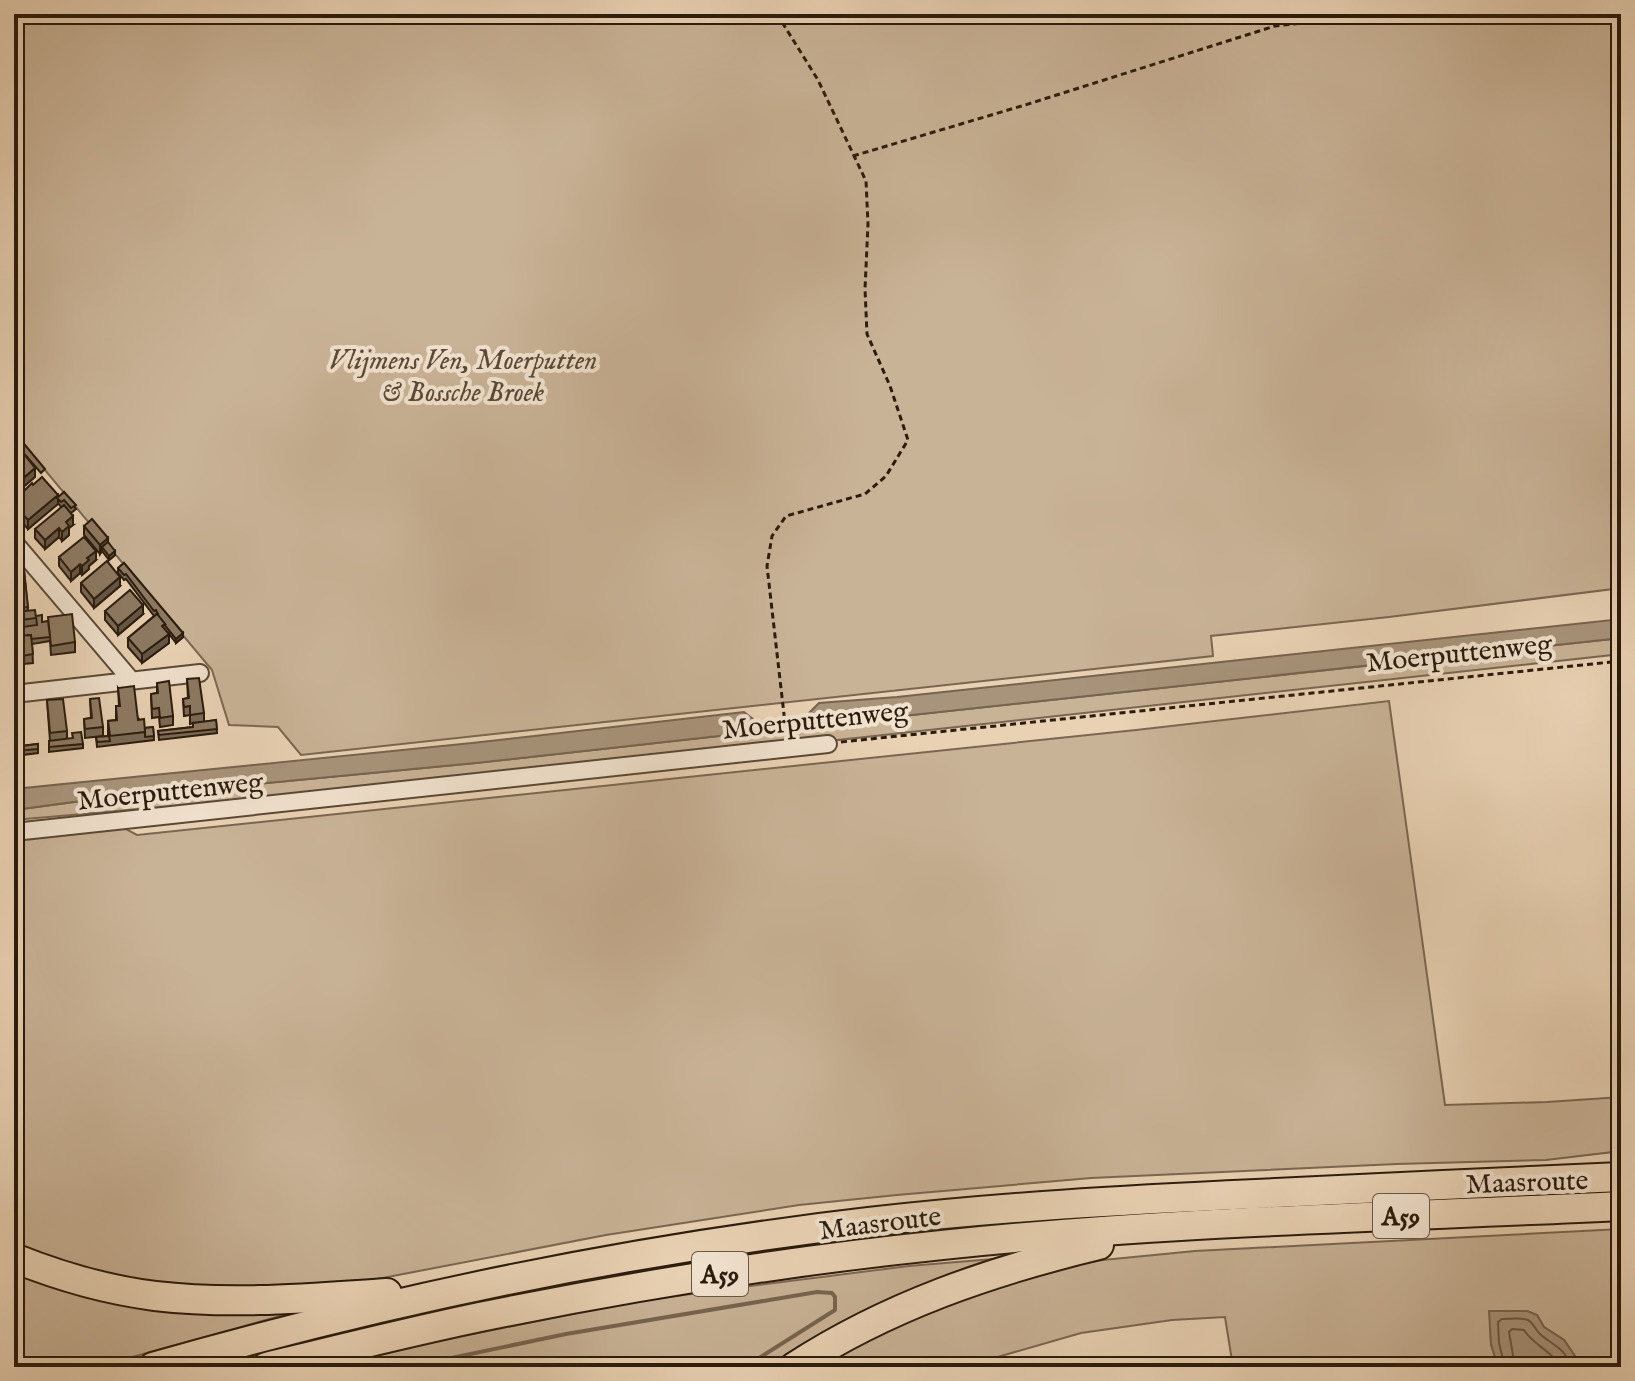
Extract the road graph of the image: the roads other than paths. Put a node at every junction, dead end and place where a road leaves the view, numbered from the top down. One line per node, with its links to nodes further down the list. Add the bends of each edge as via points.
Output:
1 (14, 542): 2 (street)
2 (33, 565): 3 (street); 5 (street)
3 (14, 567)
4 (200, 673): 5 (street)
5 (131, 680): 6 (street)
6 (14, 694)
7 (828, 744): 8 (street, Moerputtenweg)
8 (14, 832)
9 (1621, 1162): 11 (highway, A59)
10 (1621, 1177): 11 (highway, Maasroute / A59)
11 (1534, 1180): 15 (highway, Maasroute / A59, via 1003,1208 760,1236)
12 (1621, 1206): 13 (highway, Maasroute / A59)
13 (1182, 1226): 17 (highway, Maasroute / A59, via 942,1245 710,1276 477,1318); 18 (highway, A59, via 1052,1256 949,1288 890,1313)
14 (14, 1258): 15 (highway, A59, via 106,1287 214,1300)
15 (475, 1286): 16 (highway, Maasroute / A59)
16 (153, 1367)
17 (266, 1367)
18 (794, 1367)

